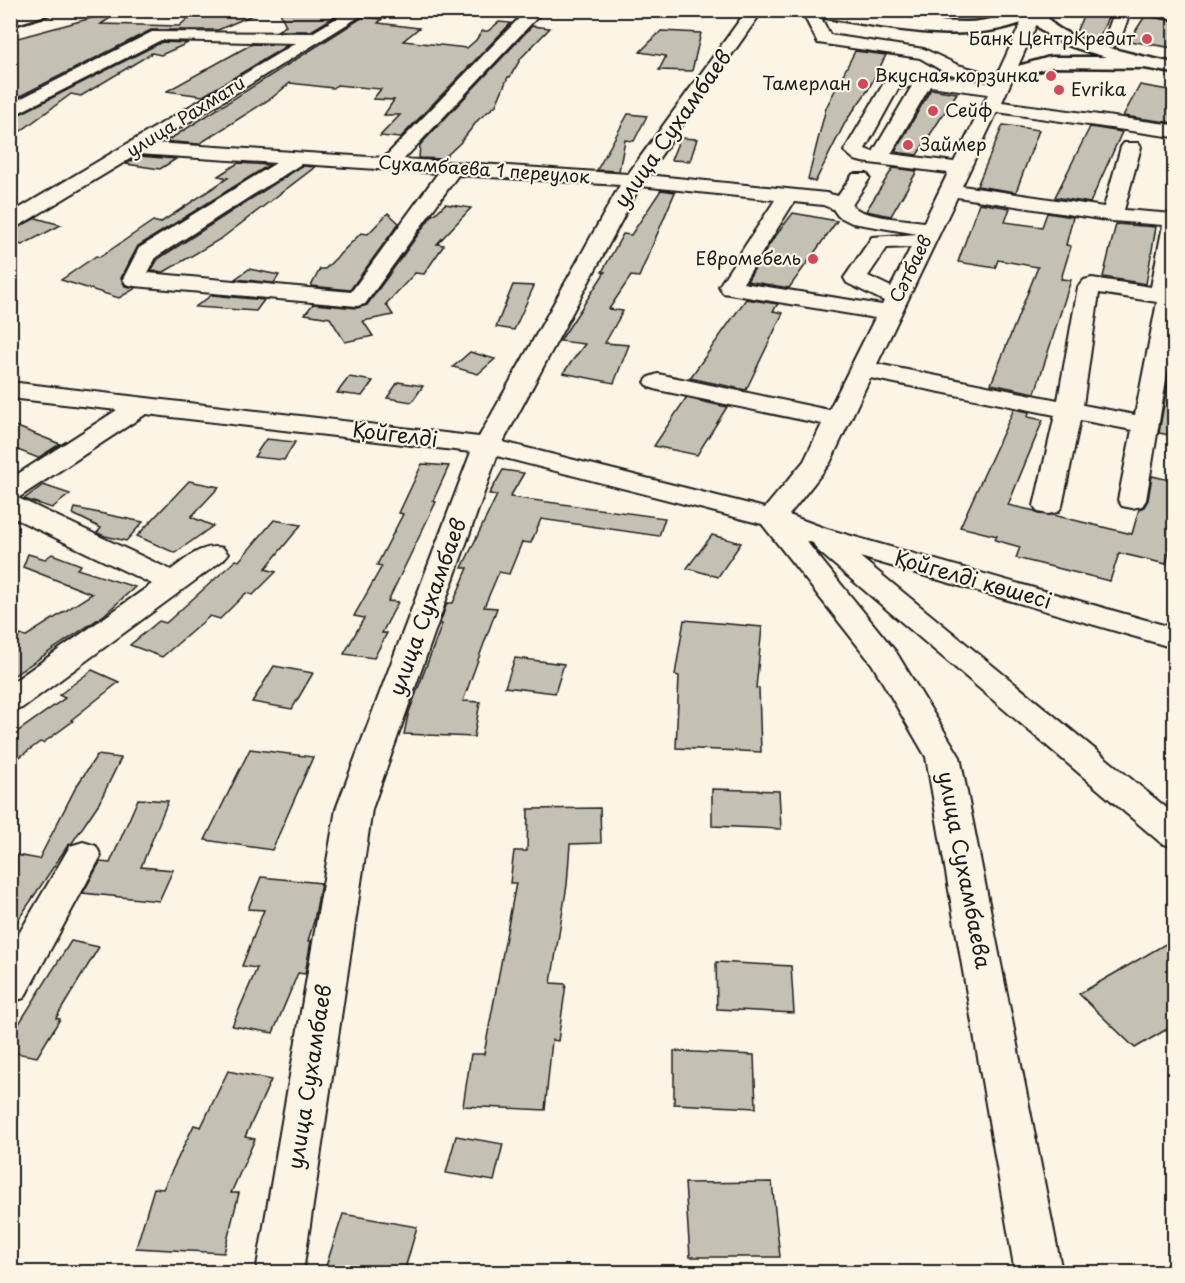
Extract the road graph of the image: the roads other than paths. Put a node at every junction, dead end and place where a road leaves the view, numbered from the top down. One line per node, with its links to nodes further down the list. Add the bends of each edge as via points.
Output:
1 (43, 10): 10 (main road)
2 (362, 10): 12 (street, улица Рахмати)
3 (536, 10): 25 (street)
4 (755, 10): 29 (street, улица Сухамбаев)
5 (809, 10): 11 (main road); 18 (street, via 824,39 924,54)
6 (1123, 10): 14 (street)
7 (1150, 10): 9 (street)
8 (1035, 11): 11 (main road, via 998,26); 13 (street, Сәтбаев); 15 (main road, via 1047,28 1062,38)
9 (1174, 14)
10 (10, 21)
11 (902, 24): 13 (main road)
12 (315, 38): 19 (street, via 158,35); 22 (street, улица Рахмати)
13 (1020, 43): 15 (main road); 18 (street, Сәтбаев)
14 (1111, 43)
15 (1143, 63): 16 (main road); 18 (main road, via 1050,62)
16 (1174, 68)
17 (924, 81): 18 (street); 23 (street); 23 (street, via 899,81 888,88 854,152)
18 (999, 89): 20 (street); 26 (street, Сәтбаев)
19 (10, 112)
20 (1174, 131)
21 (1131, 147): 33 (street)
22 (137, 148): 24 (street, Сухамбаева 1 переулок); 35 (street, улица Рахмати)
23 (878, 159): 26 (street)
24 (294, 160): 25 (street, Сухамбаева 1 переулок); 27 (street, via 147,253 134,279 357,299)
25 (389, 164): 27 (street, Сухамбаева 1 переулок)
26 (960, 169): 30 (street, Сәтбаев)
27 (451, 170): 29 (street, Сухамбаева 1 переулок)
28 (860, 178): 32 (street)
29 (633, 180): 31 (street, Сухамбаева 1 переулок); 46 (street, улица Сухамбаев)
30 (950, 190): 33 (street); 36 (street, Сәтбаев)
31 (788, 195): 32 (street, Сухамбаева 1 переулок); 38 (street, via 731,288)
32 (842, 205): 36 (street, Сухамбаева 1 переулок, via 845,212 859,219)
33 (1112, 215): 34 (street)
34 (1174, 220): 37 (street)
35 (10, 223)
36 (928, 235): 38 (street, Сәтбаев); 38 (street, via 880,242 855,278)
37 (1168, 296): 43 (street, via 1089,287); 45 (street)
38 (893, 306): 39 (street, Сәтбаев)
39 (862, 369): 43 (street); 44 (street, Сәтбаев)
40 (658, 382): 44 (street)
41 (10, 390): 42 (street, Қойгелді)
42 (142, 405): 46 (street, Қойгелді); 47 (street)
43 (1069, 410): 45 (street); 50 (street)
44 (837, 419): 51 (street, Сәтбаев, via 816,463)
45 (1146, 425): 48 (street)
46 (487, 446): 51 (street, Қойгелді); 60 (street, улица Сухамбаев, via 354,809)
47 (10, 492)
48 (1132, 500)
49 (10, 505): 54 (street)
50 (1048, 506)
51 (772, 518): 52 (street, Қойгелді көшесі); 61 (street, улица Сухамбаева, via 885,659 943,757)
52 (817, 535): 55 (street, Қойгелді көшесі); 57 (street)
53 (213, 554): 54 (street)
54 (174, 583): 56 (street)
55 (1174, 638)
56 (10, 700)
57 (1174, 834)
58 (83, 856): 59 (street)
59 (10, 986)
60 (279, 1272)
61 (1039, 1272)

